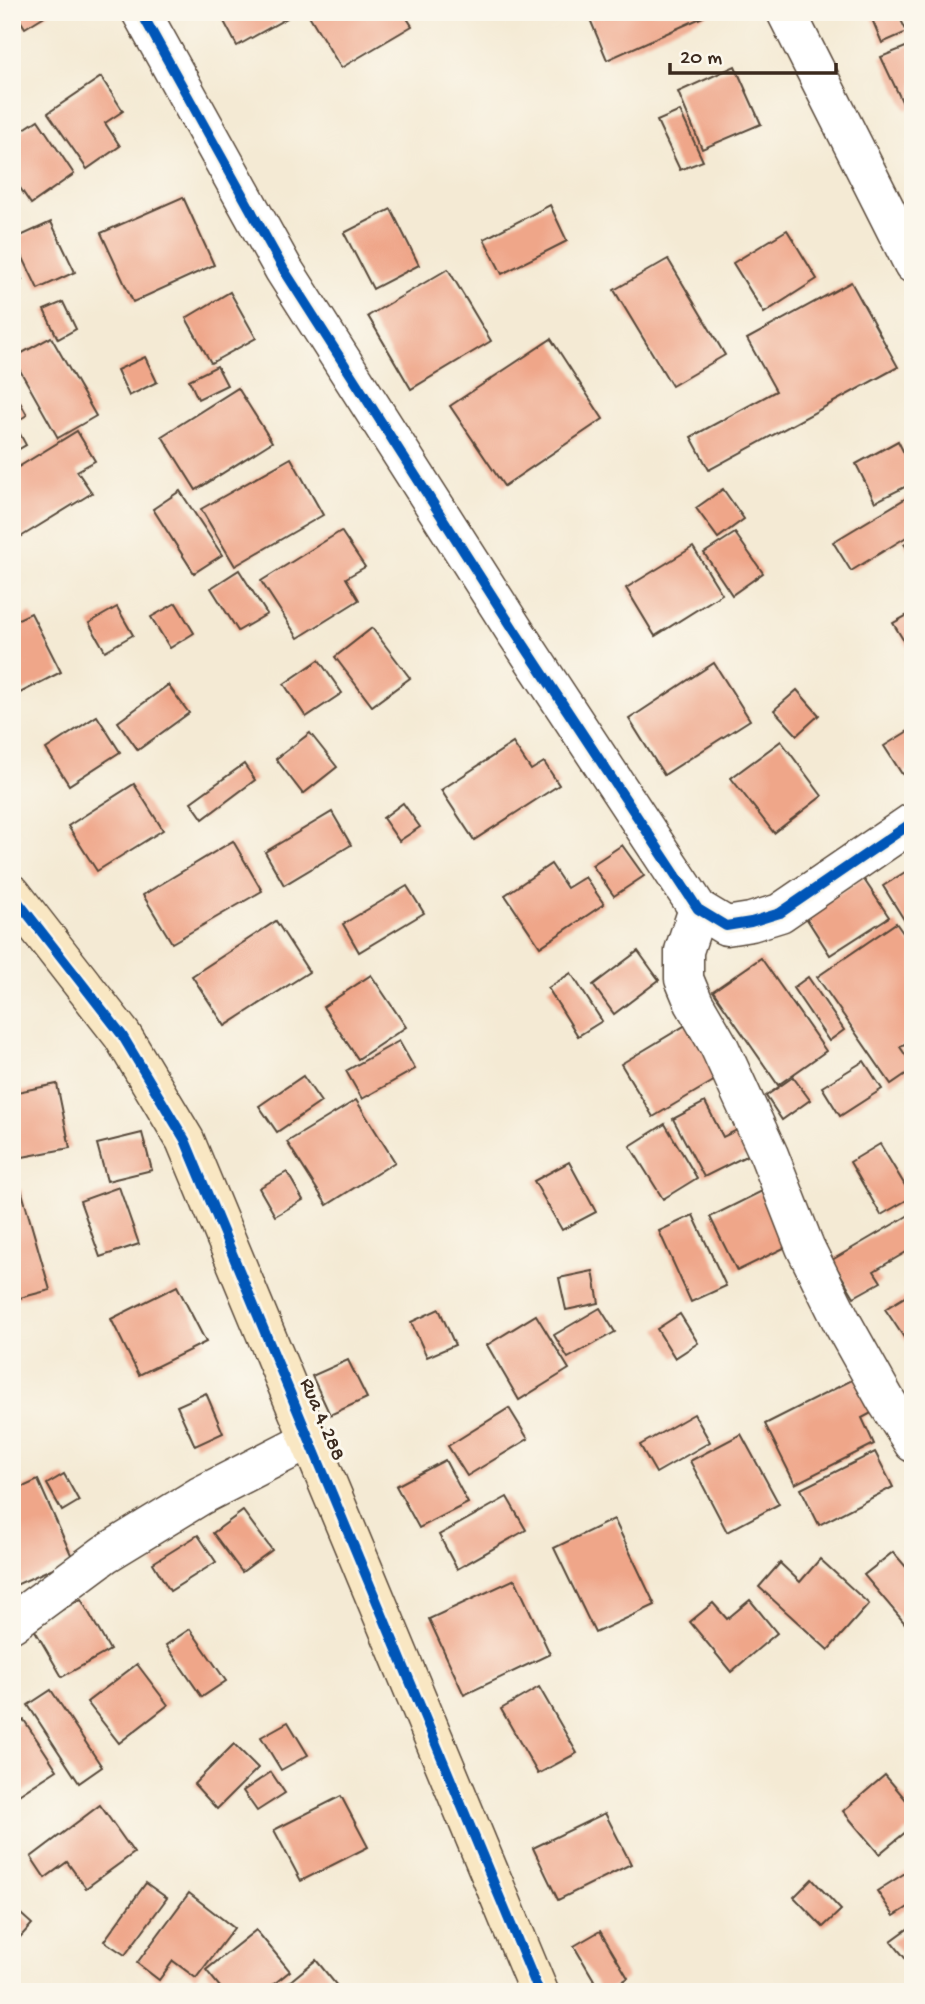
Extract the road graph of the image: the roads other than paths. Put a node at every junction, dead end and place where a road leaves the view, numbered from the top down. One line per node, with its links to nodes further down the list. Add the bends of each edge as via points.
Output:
1 (141, 12): 6 (street, via 284,270)
2 (786, 12): 3 (street)
3 (913, 264)
4 (913, 822): 6 (street, via 780,913 726,926)
5 (12, 894): 7 (street, Rua 4.288, via 122,1035 185,1140)
6 (698, 909): 8 (street, via 684,951 684,979 769,1155 832,1302)
7 (309, 1440): 9 (street, via 200,1496 105,1554); 10 (street, Rua 4.288)
8 (913, 1443)
9 (12, 1623)
10 (539, 1992)

